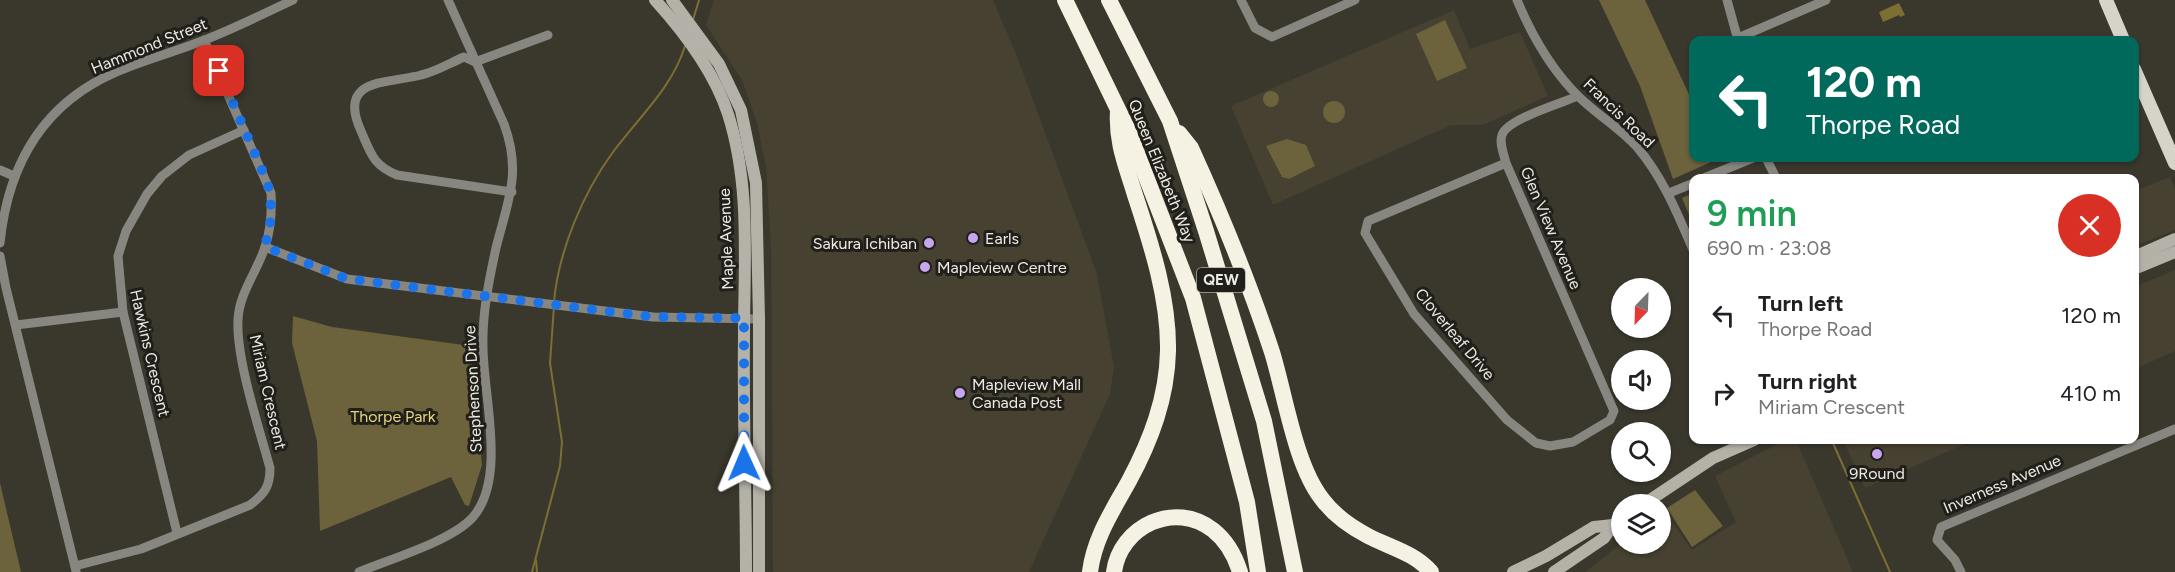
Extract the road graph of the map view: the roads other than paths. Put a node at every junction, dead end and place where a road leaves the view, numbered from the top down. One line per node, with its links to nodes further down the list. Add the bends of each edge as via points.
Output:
1 (293, 0): 17 (street, Hammond Street)
2 (448, 0): 18 (street, Stephenson Drive)
3 (655, 0): 43 (main road, Maple Avenue, via 693,46 729,116 745,219)
4 (672, 0): 44 (main road, Maple Avenue, via 723,72 741,110 756,183)
5 (1065, 0): 21 (highway, Queen Elizabeth Way / QEW)
6 (1109, 0): 22 (highway, Queen Elizabeth Way / QEW)
7 (1241, 0): 8 (street, via 1255,28 1272,37)
8 (1355, 0)
9 (1516, 0): 20 (street, Francis Road, via 1532,36)
10 (1727, 0): 14 (street)
11 (1826, 0): 15 (street)
12 (2106, 0): 16 (main road)
13 (548, 35): 18 (street)
14 (1737, 36)
15 (1745, 36)
16 (2120, 36)
17 (204, 40): 23 (street, Miriam Crescent); 29 (street, Hammond Street, via 115,72 80,92 54,112 32,140)
18 (475, 62): 31 (street, Stephenson Drive, via 511,144); 31 (street, via 464,57 422,75 373,84 357,93 354,116 374,162 388,172)
19 (2139, 80): 26 (main road)
20 (1578, 96): 25 (street, Glen View Avenue, via 1506,128 1501,143); 32 (street, Francis Road, via 1635,145)
21 (1119, 110): 59 (highway, via 1117,135 1152,249 1163,299 1168,357 1150,440 1097,540); 62 (highway, Queen Elizabeth Way / QEW, via 1193,298 1247,502)
22 (1170, 121): 63 (highway, Queen Elizabeth Way / QEW, via 1261,410); 64 (highway, via 1191,148 1242,270 1272,353 1297,442 1321,498 1367,536 1405,553)
23 (244, 130): 36 (street, Miriam Crescent, via 271,193 272,214); 42 (street, Hawkins Crescent, via 189,155 147,194 126,231 118,256)
24 (1743, 162): 28 (street)
25 (1506, 163): 46 (street, Glen View Avenue); 46 (street, Cloverleaf Drive, via 1368,221 1365,234 1414,314 1507,420 1536,443 1550,446 1573,442 1610,420)
26 (2175, 163)
27 (0, 170): 29 (street)
28 (1714, 174)
29 (14, 176): 35 (street, Hammond Street, via 3,209)
30 (1689, 185): 32 (street)
31 (512, 192): 41 (street, Stephenson Drive)
32 (1669, 193): 34 (street, Francis Road)
33 (2175, 239): 38 (main road)
34 (1689, 240)
35 (0, 243)
36 (265, 247): 41 (street, via 347,279); 54 (street, Miriam Crescent, via 242,298 238,320 270,481 264,495 250,505)
37 (2175, 252): 40 (main road)
38 (2139, 255)
39 (0, 256): 45 (street)
40 (2139, 267)
41 (487, 296): 43 (street, via 653,317); 56 (street, Stephenson Drive, via 483,347 492,461 483,502 474,517 456,532)
42 (123, 312): 45 (street); 54 (street, Hawkins Crescent)
43 (744, 318): 44 (street); 57 (main road, Maple Avenue)
44 (759, 319): 58 (main road, Maple Avenue)
45 (16, 325): 55 (street)
46 (1614, 411)
47 (2175, 429): 67 (street, Inverness Avenue, via 1941,527 1937,540)
48 (1727, 444): 50 (main road)
49 (1745, 444): 50 (main road)
50 (1713, 458): 51 (main road)
51 (1659, 494)
52 (1611, 523): 65 (main road, via 1594,527)
53 (1611, 529): 66 (main road)
54 (177, 533): 55 (street, Miriam Crescent, via 141,549)
55 (75, 569)
56 (359, 572)
57 (746, 572)
58 (759, 572)
59 (1090, 572)
60 (1114, 572): 61 (highway, via 1120,552 1132,535 1148,524 1172,518 1192,520 1213,529 1228,545)
61 (1240, 572)
62 (1258, 572)
63 (1295, 572)
64 (1431, 572)
65 (1513, 572)
66 (1554, 572)
67 (1961, 572)

